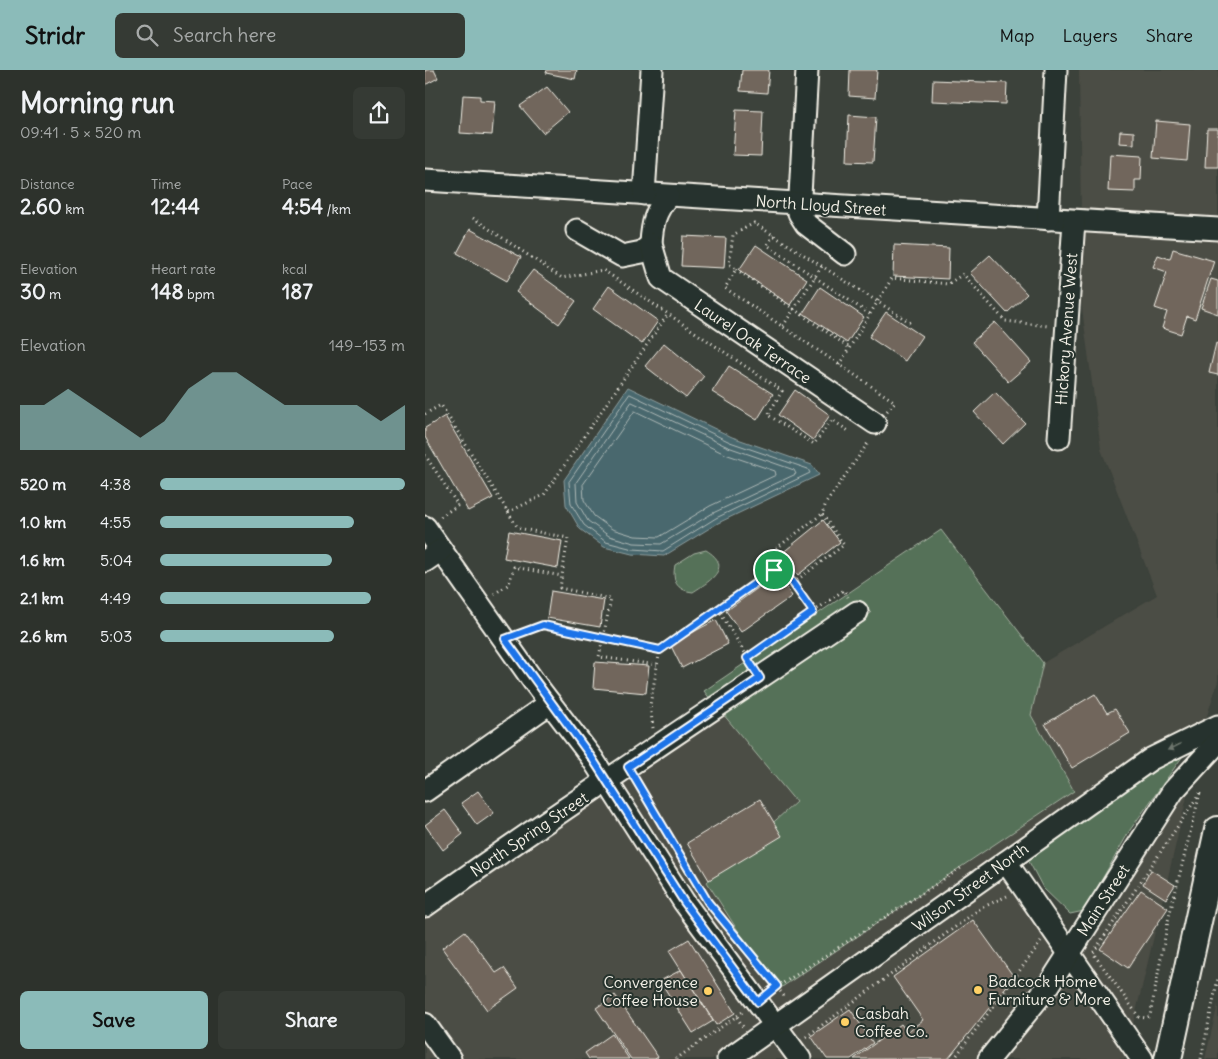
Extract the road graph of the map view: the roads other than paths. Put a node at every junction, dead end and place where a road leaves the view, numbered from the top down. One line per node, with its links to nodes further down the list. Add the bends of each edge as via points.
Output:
1 (652, 70): 5 (street)
2 (807, 70): 7 (street)
3 (1056, 70): 8 (street)
4 (425, 180): 5 (street, North Lloyd Street)
5 (644, 194): 6 (street, North Lloyd Street)
6 (668, 196): 7 (street, North Lloyd Street); 12 (street, Laurel Oak Terrace, via 652,221)
7 (798, 204): 8 (street, North Lloyd Street); 13 (street, via 799,213 807,224)
8 (1048, 214): 9 (street, North Lloyd Street)
9 (1074, 221): 11 (street, North Lloyd Street); 15 (street, Hickory Avenue West)
10 (577, 230): 12 (street, via 622,256 642,252)
11 (1218, 230)
12 (651, 244): 14 (street, Laurel Oak Terrace, via 661,278)
13 (845, 254)
14 (871, 433)
15 (1059, 438)
16 (425, 527): 17 (street)
17 (433, 556): 19 (street, via 479,604)
18 (857, 612): 22 (street, North Spring Street)
19 (550, 703): 22 (street); 23 (street)
20 (1218, 726): 25 (street, Wilson Street North, one-way to 25, via 1151,759)
21 (1218, 742): 28 (street, Main Street, via 1173,791)
22 (607, 781): 27 (street, North Spring Street, via 559,810); 30 (street, via 684,902)
23 (425, 791)
24 (1218, 830): 26 (main road)
25 (1006, 862): 28 (street); 30 (street, Wilson Street North)
26 (1211, 895): 36 (main road)
27 (425, 906)
28 (1068, 953): 34 (street, Main Street, via 1049,985); 35 (street)
29 (425, 1024): 32 (street)
30 (776, 1027): 31 (street); 33 (street, Wilson Street North)
31 (795, 1053)
32 (447, 1058)
33 (728, 1059)
34 (989, 1059)
35 (1142, 1059)
36 (1168, 1059)

